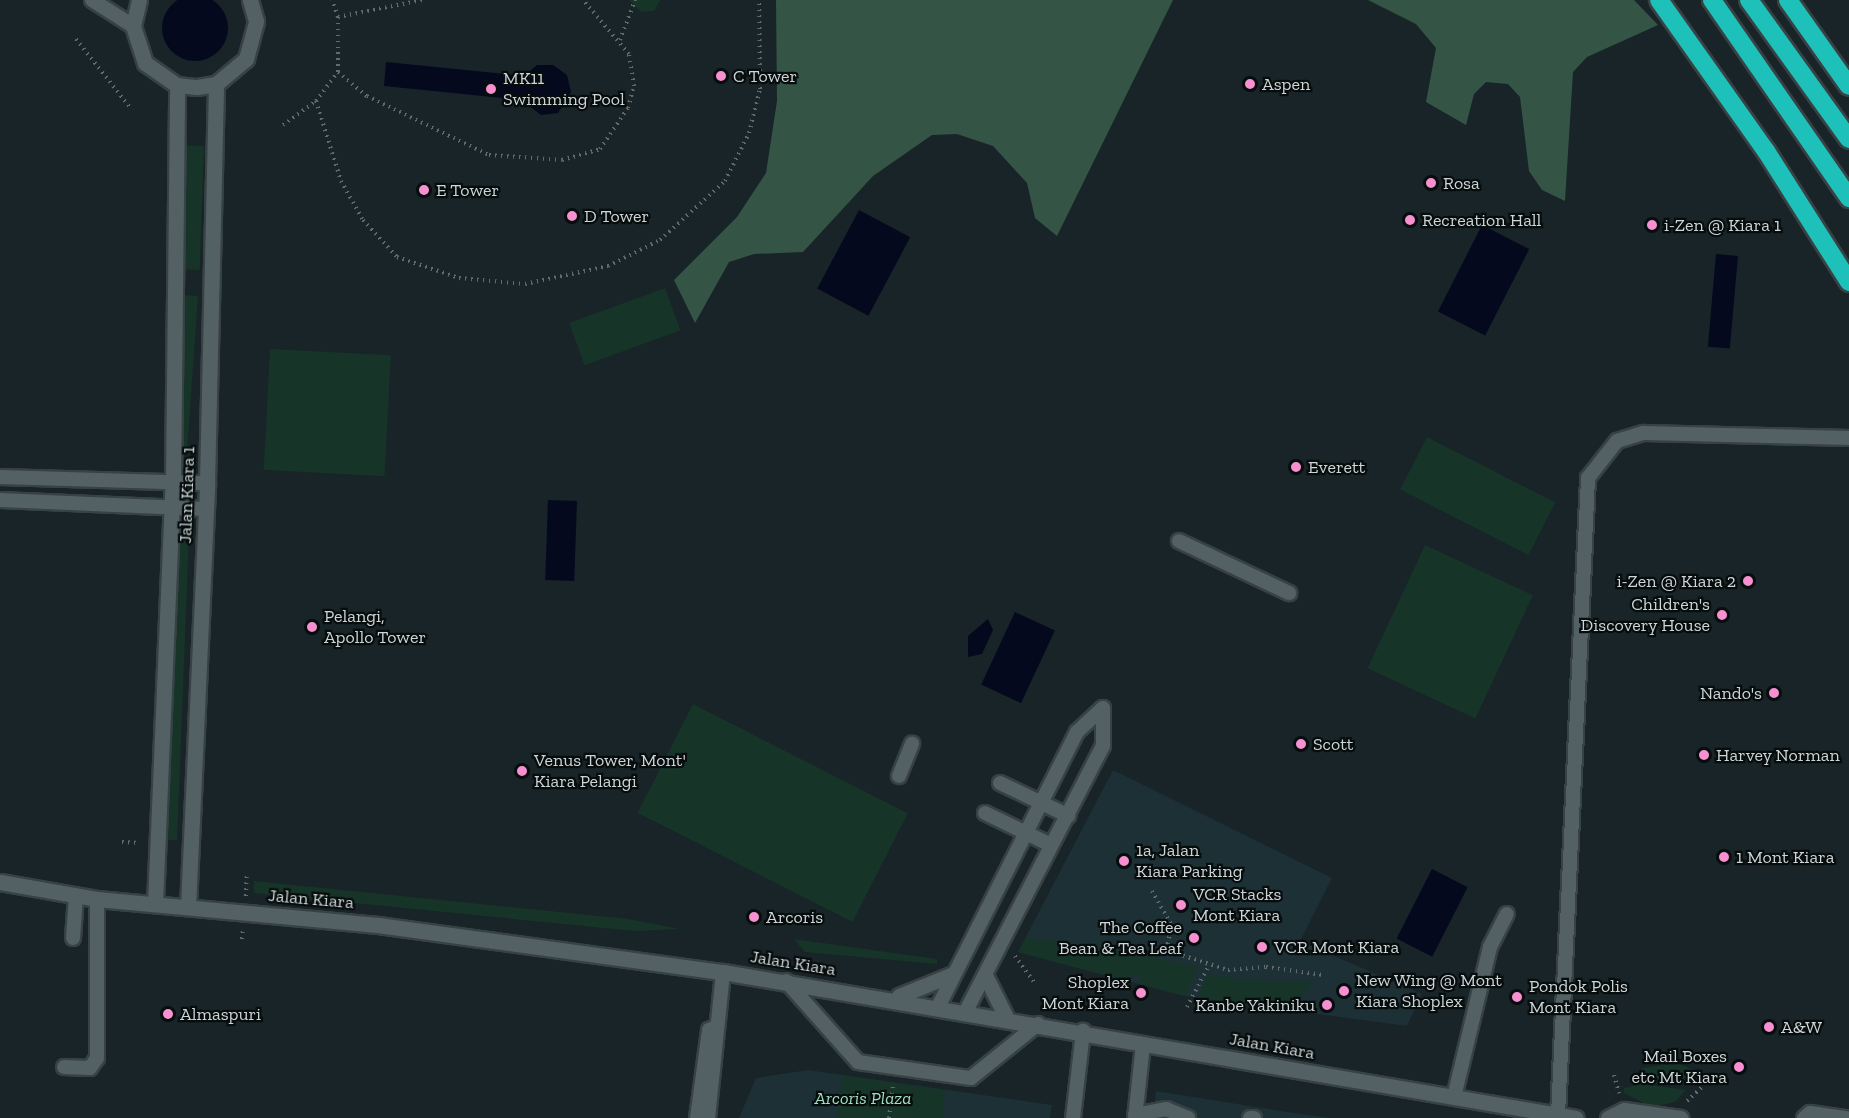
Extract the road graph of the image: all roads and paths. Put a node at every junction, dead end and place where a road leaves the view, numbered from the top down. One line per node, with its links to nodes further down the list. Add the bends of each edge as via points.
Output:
1 (92, 0): 14 (lane)
2 (140, 0): 14 (street)
3 (250, 0): 18 (street, via 254,41 240,67)
4 (332, 0): 13 (path)
5 (422, 0): 13 (path)
6 (583, 0): 16 (path)
7 (635, 0): 16 (path)
8 (759, 0): 21 (path, via 764,10 760,89 749,134 725,181 660,240 609,266 525,284 459,278 397,257 363,220 341,181)
9 (1659, 0): 26 (highway)
10 (1712, 0): 25 (highway)
11 (1749, 0): 24 (highway)
12 (1788, 0): 20 (highway)
13 (338, 17): 17 (path)
14 (133, 26): 19 (street, via 145,63)
15 (76, 39): 22 (path)
16 (620, 40): 17 (path, via 629,54 634,86 628,108 600,149 561,160 489,155 367,96)
17 (338, 72): 21 (path)
18 (216, 84): 19 (street); 30 (street, Jalan Kiara 1)
19 (177, 85): 29 (street, Jalan Kiara 1)
20 (1849, 86)
21 (316, 101): 23 (path)
22 (132, 110)
23 (284, 125)
24 (1849, 139)
25 (1849, 198)
26 (1849, 282)
27 (1849, 438): 73 (lane, via 1644,433 1617,441 1587,478)
28 (0, 477): 29 (lane)
29 (173, 483): 30 (lane); 32 (street, Jalan Kiara 1)
30 (207, 483): 33 (street, Jalan Kiara 1)
31 (0, 500): 32 (lane)
32 (172, 507): 33 (lane); 48 (street, Jalan Kiara 1)
33 (206, 509): 49 (street, Jalan Kiara 1)
34 (1179, 541): 35 (lane)
35 (1289, 593)
36 (912, 744): 37 (lane)
37 (899, 776)
38 (1000, 783): 39 (lane)
39 (1043, 802): 41 (lane); 41 (lane, via 1077,732 1103,708 1103,746); 42 (lane)
40 (985, 813): 42 (lane)
41 (1069, 816): 43 (lane)
42 (1026, 831): 43 (lane); 55 (lane)
43 (1052, 845): 56 (lane)
44 (0, 882): 46 (street, Jalan Kiara)
45 (1152, 891): 53 (path, via 1172,925 1166,950)
46 (76, 896): 47 (street, Jalan Kiara); 51 (lane)
47 (97, 899): 48 (street, Jalan Kiara); 69 (lane, via 97,1058 90,1068)
48 (155, 904): 49 (street, Jalan Kiara)
49 (188, 907): 54 (street, Jalan Kiara, via 378,925)
50 (1507, 914): 71 (lane, via 1490,947)
51 (73, 938)
52 (1011, 951): 59 (path)
53 (1209, 964): 57 (path); 62 (path)
54 (723, 972): 58 (street, Jalan Kiara); 66 (lane)
55 (953, 974): 60 (street); 61 (lane)
56 (985, 975): 63 (lane); 64 (street)
57 (1323, 975)
58 (786, 981): 60 (street, Jalan Kiara); 70 (lane, via 858,1062)
59 (1034, 982)
60 (893, 998): 61 (street, Jalan Kiara)
61 (939, 1005): 63 (street, Jalan Kiara)
62 (1187, 1007)
63 (966, 1011): 64 (street, Jalan Kiara)
64 (1006, 1017): 65 (street, Jalan Kiara)
65 (1038, 1024): 67 (street, Jalan Kiara); 70 (lane, via 971,1078)
66 (718, 1027): 75 (lane, via 709,1030); 76 (lane)
67 (1083, 1031): 68 (street, Jalan Kiara); 78 (lane)
68 (1143, 1044): 71 (street, Jalan Kiara); 74 (lane)
69 (64, 1067)
70 (896, 1067): 77 (path)
71 (1454, 1097): 72 (street, Jalan Kiara)
72 (1522, 1114): 73 (street, Jalan Kiara)
73 (1558, 1115): 82 (street, Jalan Kiara)
74 (1135, 1117): 79 (lane, via 1166,1109)
75 (697, 1118)
76 (708, 1118)
77 (889, 1118)
78 (1072, 1118)
79 (1188, 1118)
80 (1250, 1118): 81 (lane)
81 (1254, 1118)
82 (1576, 1118)
83 (1608, 1118): 84 (street, via 1624,1110)
84 (1680, 1118)
85 (1804, 1118): 86 (lane, via 1810,1113)
86 (1847, 1118)

